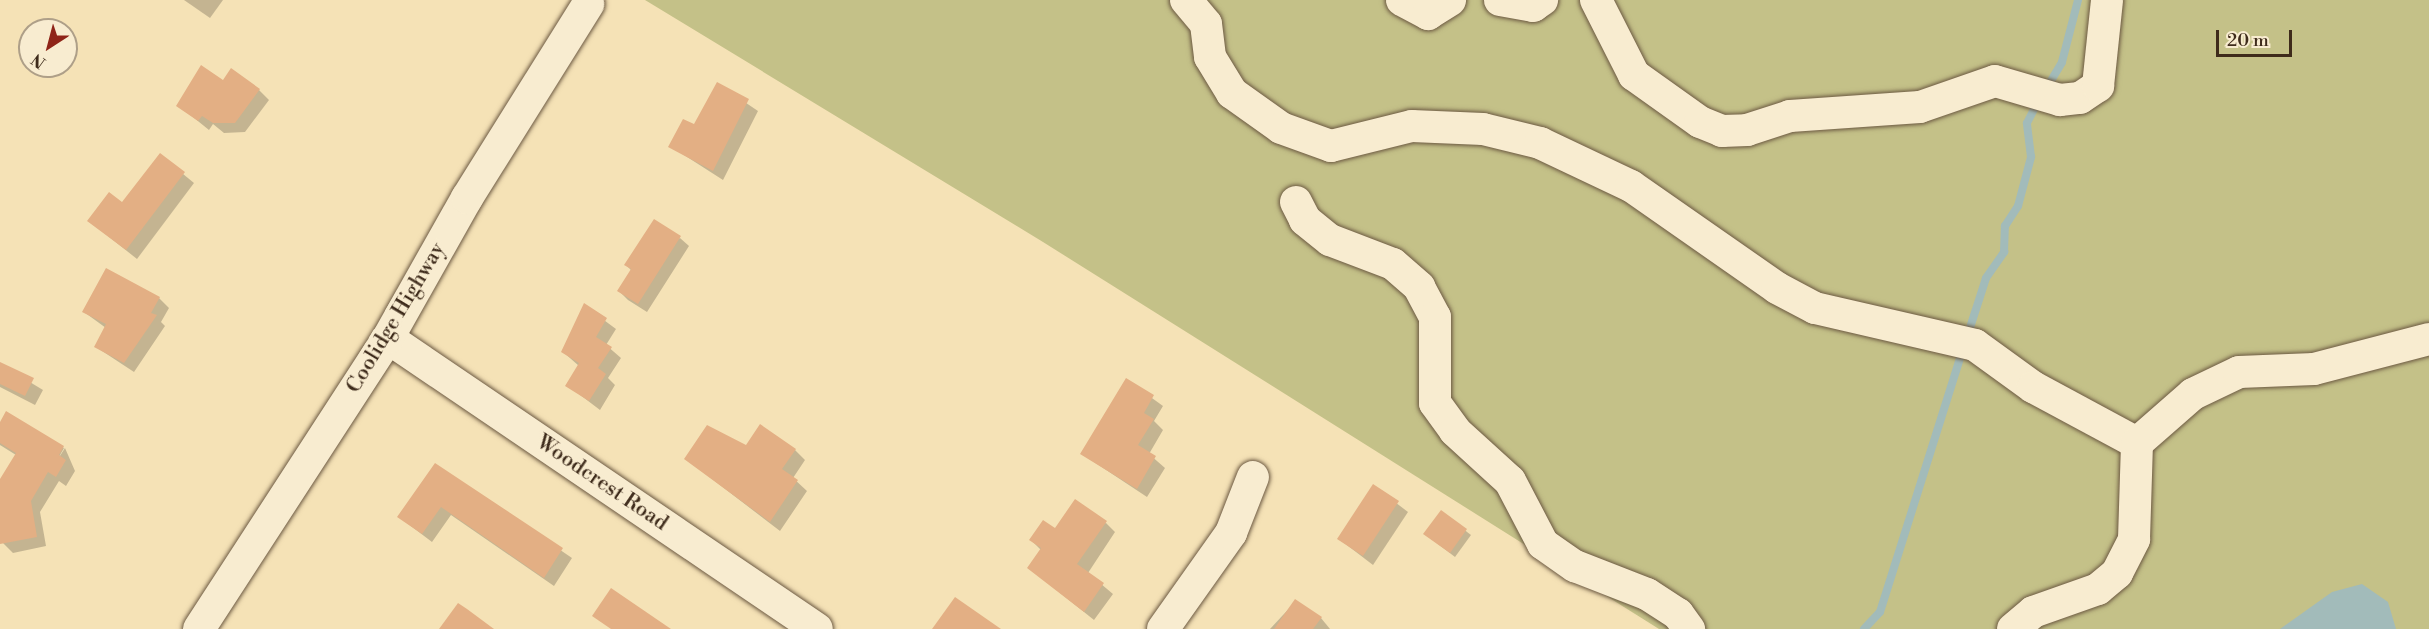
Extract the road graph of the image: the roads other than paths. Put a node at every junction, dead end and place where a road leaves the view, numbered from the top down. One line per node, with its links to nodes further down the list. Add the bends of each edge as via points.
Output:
1 (1186, 0): 12 (street, via 1206,24 1210,57 1232,93 1281,128 1331,146 1412,126 1483,129 1540,143 1631,186 1777,288 1815,308 1960,340 2033,387)
2 (1402, 0): 3 (street, via 1428,14)
3 (1450, 0)
4 (1500, 0): 5 (street, via 1533,6)
5 (1542, 0)
6 (1596, 0): 7 (street, via 1634,75 1700,122 1722,131 1747,130 1790,116 1920,107 1995,81 2080,98 2098,86)
7 (2107, 0)
8 (588, 4): 10 (street, Coolidge Highway, via 467,198)
9 (1296, 202): 17 (street, via 1305,220 1330,240 1394,264 1419,287 1435,317 1435,403 1455,431 1510,481 1543,544 1575,566 1647,594 1678,614)
10 (388, 338): 14 (street, Coolidge Highway); 15 (street, Woodcrest Road)
11 (2429, 339): 12 (street, via 2314,369 2239,372 2218,379 2167,414)
12 (2137, 443): 18 (street, via 2138,514 2127,558 2098,589 2033,612)
13 (1253, 477): 16 (street, via 1231,533)
14 (199, 629)
15 (817, 629)
16 (1162, 629)
17 (1689, 629)
18 (2013, 629)

